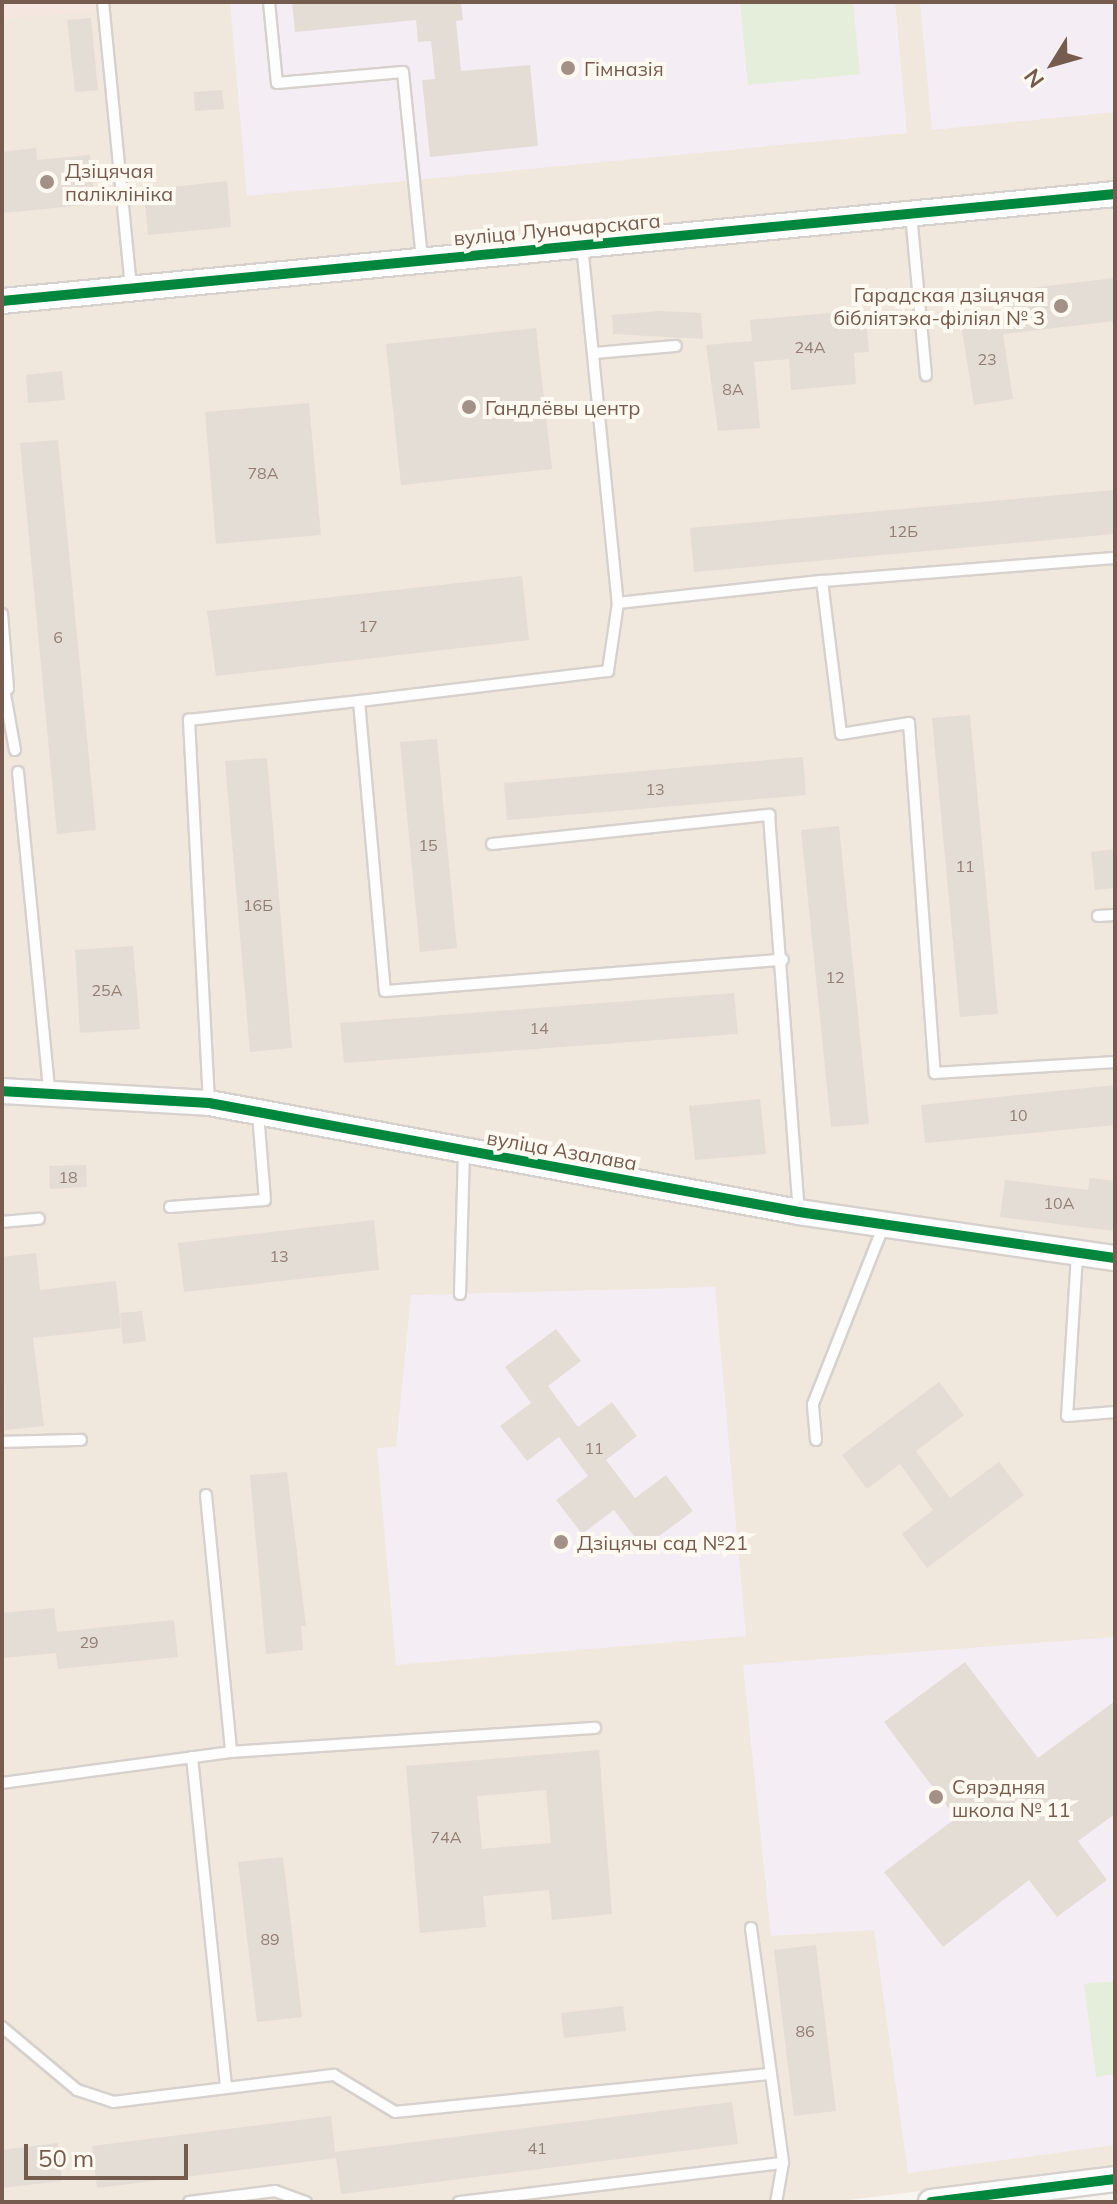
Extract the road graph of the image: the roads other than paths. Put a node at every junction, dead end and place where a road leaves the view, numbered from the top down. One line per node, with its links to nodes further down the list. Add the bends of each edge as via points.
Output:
1 (103, 2): 7 (lane)
2 (269, 2): 6 (lane, via 277,83 403,72)
3 (1115, 194): 4 (street, вуліца Луначарскага)
4 (911, 214): 5 (street, вуліца Луначарскага); 11 (lane)
5 (582, 245): 6 (street, вуліца Луначарскага); 10 (lane)
6 (422, 260): 7 (street, вуліца Луначарскага)
7 (131, 288): 8 (street, вуліца Луначарскага)
8 (2, 301)
9 (676, 346): 10 (lane)
10 (594, 353): 14 (lane)
11 (926, 375)
12 (1115, 558): 13 (lane)
13 (822, 581): 14 (lane); 24 (lane, via 841,734 909,723 935,1073)
14 (618, 603): 17 (lane, via 608,671)
15 (2, 614): 16 (lane)
16 (5, 689): 18 (lane)
17 (359, 701): 23 (lane, via 385,991); 27 (lane, via 189,720)
18 (15, 750)
19 (18, 772): 25 (lane)
20 (492, 844): 23 (lane, via 769,815)
21 (1115, 915): 22 (lane)
22 (1098, 916)
23 (783, 960): 31 (lane)
24 (1115, 1062)
25 (49, 1090): 26 (street, вуліца Азалава); 27 (street, вуліца Азалава)
26 (2, 1091)
27 (209, 1103): 28 (street, вуліца Азалава)
28 (258, 1112): 29 (street, вуліца Азалава); 30 (lane, via 265,1200)
29 (464, 1150): 31 (street, вуліца Азалава); 37 (lane)
30 (170, 1207)
31 (799, 1212): 34 (street, вуліца Азалава)
32 (39, 1219): 33 (lane)
33 (2, 1222)
34 (884, 1225): 35 (street, вуліца Азалава); 40 (lane, via 813,1404)
35 (1077, 1254): 36 (street, вуліца Азалава); 38 (lane, via 1067,1416)
36 (1115, 1258)
37 (460, 1294)
38 (1115, 1412)
39 (81, 1440): 41 (lane)
40 (816, 1440)
41 (2, 1442)
42 (206, 1495): 44 (lane)
43 (595, 1728): 44 (lane)
44 (231, 1752): 45 (lane)
45 (192, 1757): 46 (lane); 50 (lane)
46 (2, 1783)
47 (751, 1928): 49 (lane)
48 (2, 2027): 50 (lane, via 77,2090 113,2102)
49 (771, 2074): 50 (lane, via 395,2112 334,2075); 51 (lane)
50 (226, 2087)
51 (783, 2163): 55 (lane); 56 (lane)
52 (1115, 2179): 57 (street)
53 (189, 2202): 54 (lane, via 275,2191)
54 (306, 2202)
55 (459, 2202)
56 (776, 2202)
57 (931, 2202)

